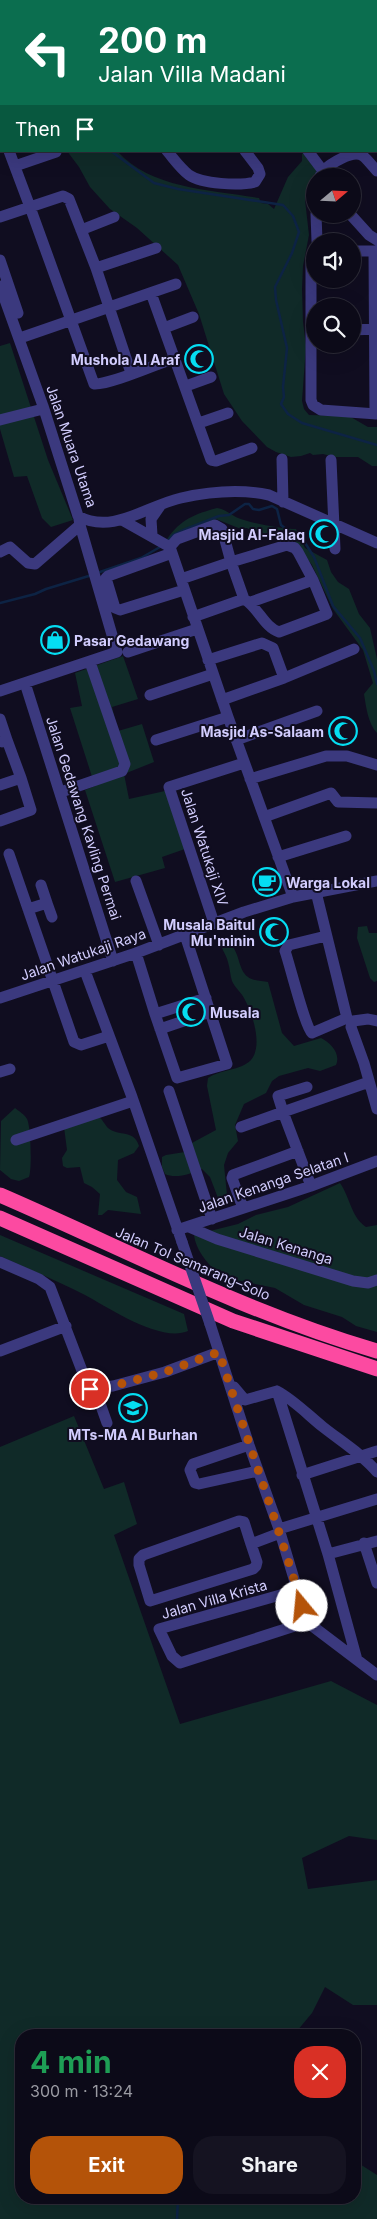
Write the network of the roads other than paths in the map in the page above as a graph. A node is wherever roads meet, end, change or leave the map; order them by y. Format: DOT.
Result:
graph roads {
  1 [pos="345,0"];
  2 [pos="354,0"];
  3 [pos="9,152"];
  4 [pos="56,152"];
  5 [pos="168,152"];
  6 [pos="246,152"];
  7 [pos="309,152"];
  8 [pos="14,166"];
  9 [pos="318,168"];
  10 [pos="328,168"];
  11 [pos="377,171"];
  12 [pos="30,207"];
  13 [pos="0,217"];
  14 [pos="114,217"];
  15 [pos="358,223"];
  16 [pos="81,230"];
  17 [pos="376,247"];
  18 [pos="156,248"];
  19 [pos="361,250"];
  20 [pos="0,260"];
  21 [pos="96,268"];
  22 [pos="176,284"];
  23 [pos="0,286"];
  24 [pos="151,293"];
  25 [pos="109,308"];
  26 [pos="193,316"];
  27 [pos="72,320"];
  28 [pos="164,328"];
  29 [pos="377,329"];
  30 [pos="361,330"];
  31 [pos="23,337"];
  32 [pos="313,353"];
  33 [pos="175,358"];
  34 [pos="131,373"];
  35 [pos="211,377"];
  36 [pos="186,386"];
  37 [pos="43,408"];
  38 [pos="228,413"];
  39 [pos="376,414"];
  40 [pos="0,420"];
  41 [pos="199,423"];
  42 [pos="252,448"];
  43 [pos="282,459"];
  44 [pos="331,460"];
  45 [pos="283,502"];
  46 [pos="160,506"];
  47 [pos="79,520"];
  48 [pos="122,520"];
  49 [pos="334,524"];
  50 [pos="152,536"];
  51 [pos="377,543"];
  52 [pos="168,546"];
  53 [pos="335,549"];
  54 [pos="0,552"];
  55 [pos="231,562"];
  56 [pos="181,579"];
  57 [pos="313,580"];
  58 [pos="184,590"];
  59 [pos="247,601"];
  60 [pos="193,617"];
  61 [pos="198,629"];
  62 [pos="354,649"];
  63 [pos="128,652"];
  64 [pos="208,660"];
  65 [pos="90,662"];
  66 [pos="213,674"];
  67 [pos="284,678"];
  68 [pos="26,683"];
  69 [pos="0,691"];
  70 [pos="150,695"];
  71 [pos="222,700"];
  72 [pos="318,711"];
  73 [pos="228,717"];
  74 [pos="0,719"];
  75 [pos="156,740"];
  76 [pos="236,740"];
  77 [pos="4,741"];
  78 [pos="244,763"];
  79 [pos="377,764"];
  80 [pos="21,778"];
  81 [pos="250,779"];
  82 [pos="0,785"];
  83 [pos="61,792"];
  84 [pos="377,803"];
  85 [pos="264,817"];
  86 [pos="0,821"];
  87 [pos="346,836"];
  88 [pos="9,854"];
  89 [pos="278,857"];
  90 [pos="136,881"];
  91 [pos="377,881"];
  92 [pos="41,885"];
  93 [pos="316,892"];
  94 [pos="292,897"];
  95 [pos="47,903"];
  96 [pos="28,908"];
  97 [pos="52,917"];
  98 [pos="214,923"];
  99 [pos="184,935"];
  100 [pos="326,936"];
  101 [pos="159,945"];
  102 [pos="136,953"];
  103 [pos="113,961"];
  104 [pos="85,971"];
  105 [pos="53,981"];
  106 [pos="0,998"];
  107 [pos="206,998"];
  108 [pos="210,1012"];
  109 [pos="155,1014"];
  110 [pos="377,1021"];
  111 [pos="160,1029"];
  112 [pos="109,1036"];
  113 [pos="369,1082"];
  114 [pos="307,1087"];
  115 [pos="169,1091"];
  116 [pos="132,1099"];
  117 [pos="377,1109"];
  118 [pos="283,1112"];
  119 [pos="241,1127"];
  120 [pos="16,1140"];
  121 [pos="298,1152"];
  122 [pos="377,1160"];
  123 [pos="311,1186"];
  124 [pos="0,1195"];
  125 [pos="243,1208"];
  126 [pos="0,1218"];
  127 [pos="212,1219"];
  128 [pos="189,1227"];
  129 [pos="177,1230"];
  130 [pos="0,1262"];
  131 [pos="377,1280"];
  132 [pos="66,1326"];
  133 [pos="0,1351"];
  134 [pos="377,1351"];
  135 [pos="219,1352"];
  136 [pos="223,1365"];
  137 [pos="377,1369"];
  138 [pos="92,1389"];
  139 [pos="277,1391"];
  140 [pos="107,1423"];
  141 [pos="249,1445"];
  142 [pos="377,1450"];
  143 [pos="363,1456"];
  144 [pos="258,1471"];
  145 [pos="377,1472"];
  146 [pos="302,1475"];
  147 [pos="377,1499"];
  148 [pos="315,1518"];
  149 [pos="280,1531"];
  150 [pos="377,1541"];
  151 [pos="364,1543"];
  152 [pos="251,1544"];
  153 [pos="328,1554"];
  154 [pos="377,1583"];
  155 [pos="298,1590"];
  156 [pos="307,1622"];
  157 [pos="357,1660"];
  158 [pos="377,1675"];
  1 -- 2 [label="street"];
  3 -- 8 [label="street"];
  4 -- 8 [label="street"];
  5 -- 6 [label="street"];
  7 -- 9 [label="street"];
  8 -- 12 [label="street"];
  10 -- 11 [label="street"];
  12 -- 13 [label="street"];
  12 -- 16 [label="street"];
  12 -- 27 [label="street"];
  14 -- 16 [label="street"];
  15 -- 17 [label="street"];
  16 -- 21 [label="street"];
  17 -- 19 [label="street"];
  17 -- 29 [label="street"];
  18 -- 21 [label="street"];
  20 -- 31 [label="street"];
  21 -- 25 [label="street"];
  22 -- 24 [label="street"];
  23 -- 31 [label="street, Jalan Muara Utama"];
  24 -- 25 [label="street"];
  24 -- 28 [label="street"];
  25 -- 27 [label="street"];
  25 -- 34 [label="street"];
  26 -- 28 [label="street"];
  27 -- 31 [label="street"];
  27 -- 34 [label="street"];
  28 -- 33 [label="street"];
  29 -- 30 [label="street"];
  29 -- 39 [label="street"];
  31 -- 37 [label="street, Jalan Muara Utama"];
  32 -- 39 [label="street"];
  33 -- 34 [label="street"];
  33 -- 36 [label="street"];
  35 -- 36 [label="street"];
  36 -- 41 [label="street"];
  37 -- 40 [label="street"];
  37 -- 47 [label="street, Jalan Muara Utama"];
  38 -- 41 [label="street"];
  41 -- 42 [label="street"];
  43 -- 45 [label="street"];
  44 -- 49 [label="street"];
  45 -- 46 [label="street, Jalan Muara Utama"];
  45 -- 49 [label="street, Jalan Muara Utama"];
  46 -- 48 [label="street, Jalan Muara Utama"];
  46 -- 50 [label="street"];
  47 -- 48 [label="street, Jalan Muara Utama"];
  47 -- 54 [label="street"];
  47 -- 65 [label="street"];
  48 -- 50 [label="street"];
  49 -- 51 [label="street, Jalan Muara Utama"];
  49 -- 53 [label="street"];
  50 -- 52 [label="street"];
  52 -- 55 [label="street"];
  52 -- 56 [label="street"];
  52 -- 58 [label="street"];
  55 -- 56 [label="street"];
  55 -- 57 [label="street"];
  55 -- 59 [label="street"];
  56 -- 58 [label="street"];
  57 -- 59 [label="street"];
  57 -- 59 [label="street"];
  58 -- 60 [label="street"];
  59 -- 60 [label="street"];
  60 -- 61 [label="street"];
  61 -- 63 [label="street"];
  61 -- 64 [label="street"];
  62 -- 67 [label="street"];
  64 -- 66 [label="street"];
  64 -- 67 [label="street"];
  65 -- 68 [label="street"];
  65 -- 83 [label="street"];
  66 -- 70 [label="street"];
  66 -- 71 [label="street"];
  67 -- 71 [label="street"];
  68 -- 69 [label="street"];
  68 -- 83 [label="street, Jalan Gedawang Kavling Permai"];
  71 -- 73 [label="street"];
  72 -- 76 [label="street"];
  73 -- 75 [label="street"];
  73 -- 76 [label="street"];
  74 -- 77 [label="street"];
  76 -- 78 [label="street"];
  77 -- 80 [label="street"];
  78 -- 81 [label="street"];
  78 -- 98 [label="street, Jalan Watukaji XIV"];
  79 -- 81 [label="street"];
  80 -- 82 [label="street"];
  80 -- 86 [label="street"];
  81 -- 85 [label="street"];
  83 -- 103 [label="street, Jalan Gedawang Kavling Permai"];
  84 -- 85 [label="street"];
  85 -- 89 [label="street"];
  87 -- 89 [label="street"];
  88 -- 96 [label="street"];
  89 -- 94 [label="street"];
  90 -- 101 [label="street"];
  91 -- 93 [label="street, Jalan Watukaji Raya"];
  92 -- 95 [label="street"];
  93 -- 94 [label="street, Jalan Watukaji Raya"];
  93 -- 100 [label="street"];
  94 -- 98 [label="street, Jalan Watukaji Raya"];
  95 -- 96 [label="street"];
  95 -- 97 [label="street"];
  96 -- 105 [label="street"];
  98 -- 99 [label="street, Jalan Watukaji Raya"];
  99 -- 101 [label="street, Jalan Watukaji Raya"];
  99 -- 107 [label="street"];
  100 -- 100 [label="street"];
  101 -- 102 [label="street, Jalan Watukaji Raya"];
  102 -- 103 [label="street, Jalan Watukaji Raya"];
  102 -- 109 [label="street"];
  103 -- 104 [label="street, Jalan Watukaji Raya"];
  104 -- 105 [label="street, Jalan Watukaji Raya"];
  104 -- 112 [label="street"];
  105 -- 106 [label="street, Jalan Watukaji Raya"];
  105 -- 112 [label="street"];
  107 -- 108 [label="street"];
  107 -- 109 [label="street"];
  108 -- 111 [label="street"];
  108 -- 111 [label="street"];
  109 -- 111 [label="street"];
  110 -- 113 [label="street"];
  112 -- 116 [label="street"];
  113 -- 117 [label="street"];
  113 -- 118 [label="street"];
  114 -- 118 [label="street"];
  115 -- 127 [label="street"];
  116 -- 120 [label="street"];
  116 -- 129 [label="street"];
  118 -- 119 [label="street"];
  118 -- 121 [label="street"];
  121 -- 123 [label="street"];
  121 -- 125 [label="street"];
  122 -- 123 [label="street, Jalan Kenanga Selatan I"];
  123 -- 125 [label="street, Jalan Kenanga Selatan I"];
  124 -- 134 [label="highway, Jalan Tol Semarang–Solo"];
  125 -- 127 [label="street, Jalan Kenanga Selatan I"];
  126 -- 137 [label="highway"];
  127 -- 128 [label="street, Jalan Kenanga Selatan I"];
  128 -- 129 [label="street, Jalan Kenanga Selatan I"];
  128 -- 131 [label="street, Jalan Kenanga"];
  129 -- 135 [label="street, bridge"];
  130 -- 132 [label="street"];
  132 -- 133 [label="street"];
  132 -- 138 [label="street"];
  135 -- 136 [label="street"];
  135 -- 138 [label="street"];
  136 -- 139 [label="street"];
  136 -- 141 [label="street"];
  138 -- 140 [label="street"];
  139 -- 143 [label="street"];
  139 -- 146 [label="street"];
  141 -- 144 [label="street"];
  141 -- 144 [label="street"];
  142 -- 143 [label="street"];
  143 -- 145 [label="street"];
  143 -- 146 [label="street"];
  144 -- 149 [label="street"];
  146 -- 148 [label="street"];
  147 -- 148 [label="street"];
  148 -- 149 [label="street"];
  148 -- 153 [label="street"];
  149 -- 152 [label="street"];
  149 -- 155 [label="street"];
  150 -- 151 [label="street"];
  151 -- 153 [label="street"];
  151 -- 154 [label="street"];
  152 -- 152 [label="street, Jalan Villa Krista"];
  153 -- 157 [label="street"];
  155 -- 156 [label="street"];
  155 -- 156 [label="street, Jalan Villa Krista"];
  156 -- 157 [label="street"];
  157 -- 158 [label="street"];
}
